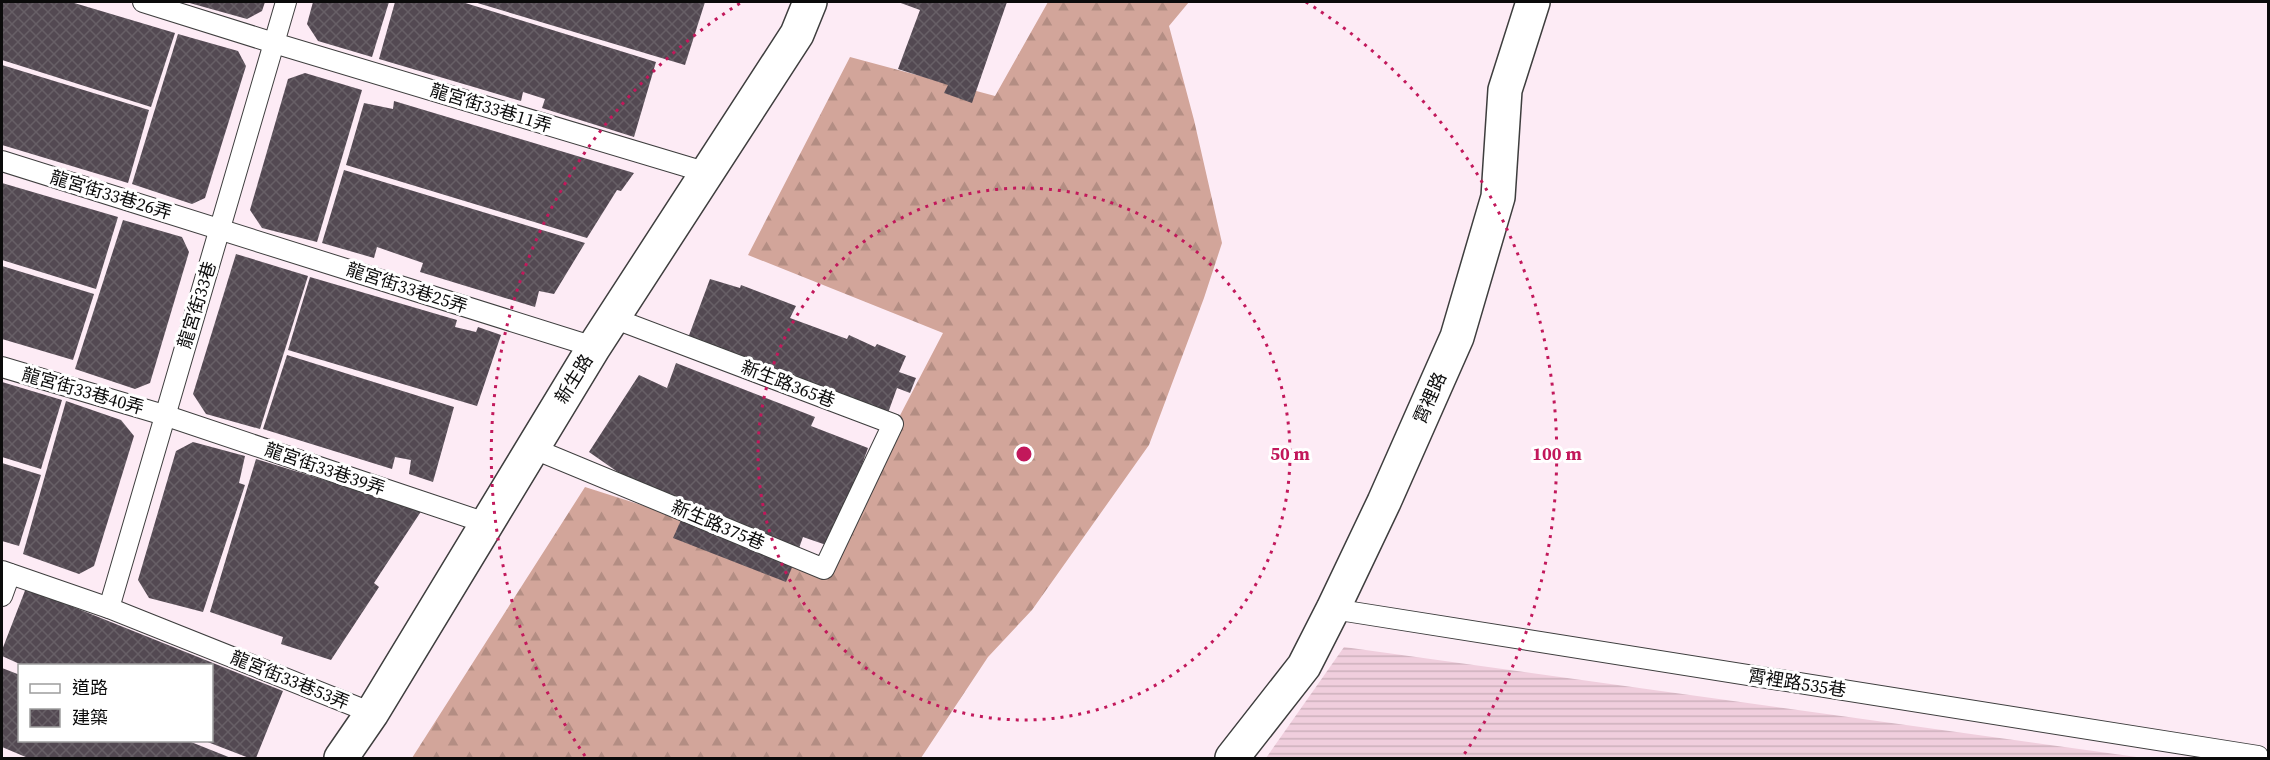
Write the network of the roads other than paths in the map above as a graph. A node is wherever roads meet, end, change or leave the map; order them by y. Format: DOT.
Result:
graph roads {
  1 [pos="143,2"];
  2 [pos="286,2"];
  3 [pos="810,2"];
  4 [pos="1533,2"];
  5 [pos="274,43"];
  6 [pos="2,161"];
  7 [pos="708,173"];
  8 [pos="220,229"];
  9 [pos="613,318"];
  10 [pos="594,347"];
  11 [pos="2,368"];
  12 [pos="164,414"];
  13 [pos="532,448"];
  14 [pos="861,491"];
  15 [pos="486,523"];
  16 [pos="6,573"];
  17 [pos="2,596"];
  18 [pos="109,608"];
  19 [pos="1334,609"];
  20 [pos="372,713"];
  21 [pos="341,759"];
  22 [pos="1232,759"];
  23 [pos="2259,759"];
  1 -- 5 [label="lane, 龍宮街33巷11弄"];
  2 -- 5 [label="lane, 龍宮街33巷"];
  3 -- 7 [label="street, 新生路"];
  4 -- 19 [label="street, 霄裡路"];
  5 -- 7 [label="lane, 龍宮街33巷11弄"];
  5 -- 8 [label="lane, 龍宮街33巷"];
  6 -- 8 [label="lane, 龍宮街33巷26弄"];
  7 -- 9 [label="street, 新生路"];
  8 -- 10 [label="lane, 龍宮街33巷25弄"];
  8 -- 12 [label="lane, 龍宮街33巷"];
  9 -- 10 [label="street, 新生路"];
  9 -- 14 [label="lane, 新生路365巷"];
  10 -- 13 [label="street, 新生路"];
  11 -- 12 [label="lane, 龍宮街33巷40弄"];
  12 -- 15 [label="lane, 龍宮街33巷39弄"];
  12 -- 18 [label="lane, 龍宮街33巷"];
  13 -- 14 [label="lane, 新生路375巷"];
  13 -- 15 [label="street, 新生路"];
  15 -- 20 [label="street, 新生路"];
  16 -- 17 [label="lane"];
  16 -- 18 [label="lane, 龍宮街33巷53弄"];
  18 -- 20 [label="lane, 龍宮街33巷53弄"];
  19 -- 22 [label="street, 霄裡路"];
  19 -- 23 [label="lane, 霄裡路535巷"];
  20 -- 21 [label="street, 新生路"];
}
